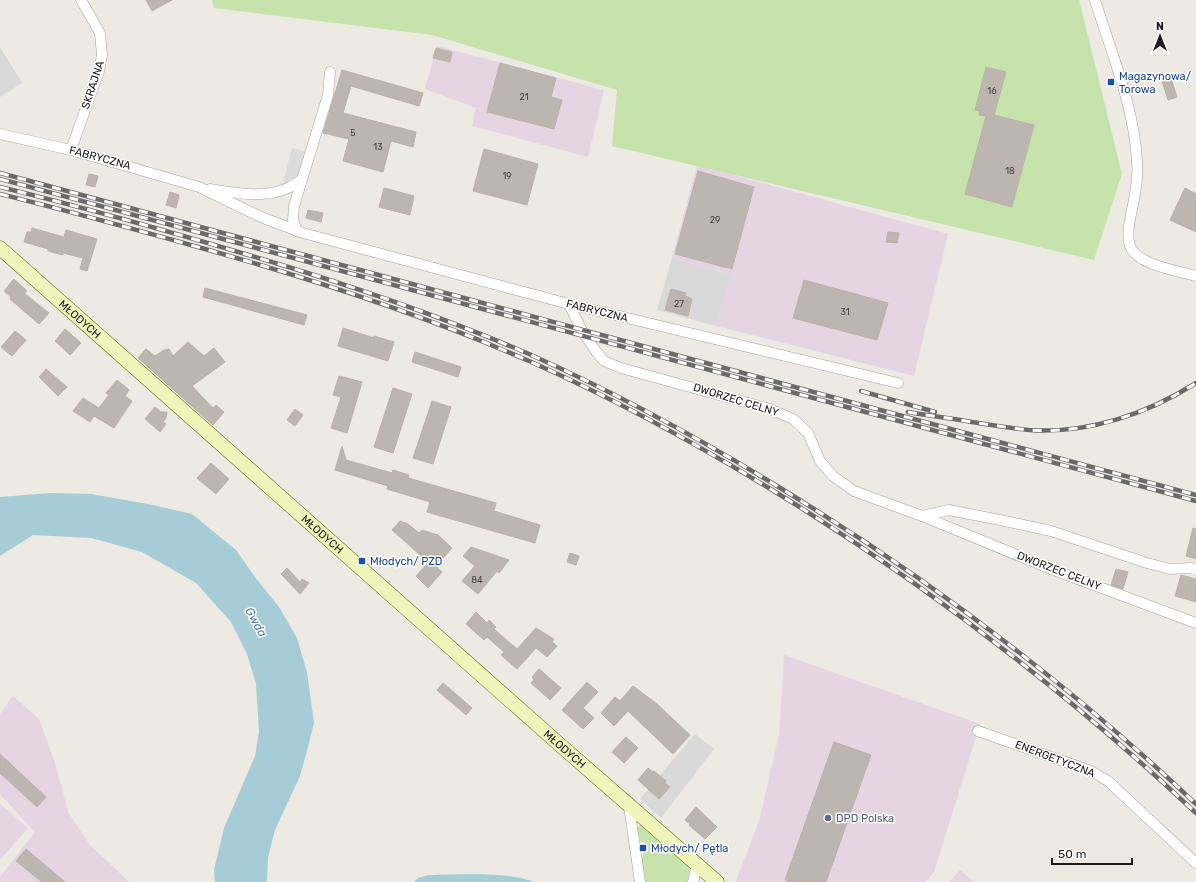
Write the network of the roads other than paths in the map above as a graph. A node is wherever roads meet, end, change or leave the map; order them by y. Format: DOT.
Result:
graph roads {
  1 [pos="81,0"];
  2 [pos="1095,0"];
  3 [pos="330,72"];
  4 [pos="0,134"];
  5 [pos="71,150"];
  6 [pos="301,180"];
  7 [pos="199,187"];
  8 [pos="297,231"];
  9 [pos="0,248"];
  10 [pos="1196,276"];
  11 [pos="569,304"];
  12 [pos="898,383"];
  13 [pos="922,516"];
  14 [pos="1196,570"];
  15 [pos="1196,623"];
  16 [pos="978,731"];
  17 [pos="629,806"];
  18 [pos="1196,863"];
  19 [pos="697,865"];
  20 [pos="640,882"];
  21 [pos="693,882"];
  22 [pos="717,882"];
  1 -- 5 [label="street, SKRAJNA"];
  2 -- 10 [label="street"];
  3 -- 6 [label="street"];
  4 -- 5 [label="street, FABRYCZNA"];
  5 -- 7 [label="street, FABRYCZNA"];
  6 -- 7 [label="street, FABRYCZNA"];
  6 -- 8 [label="street"];
  7 -- 8 [label="street, FABRYCZNA"];
  8 -- 11 [label="street, FABRYCZNA"];
  9 -- 17 [label="street, MŁODYCH"];
  11 -- 12 [label="street, FABRYCZNA"];
  11 -- 13 [label="street, DWORZEC CELNY"];
  13 -- 14 [label="street"];
  13 -- 15 [label="street, DWORZEC CELNY"];
  16 -- 18 [label="street, ENERGETYCZNA"];
  17 -- 19 [label="street, MŁODYCH"];
  17 -- 20 [label="street"];
  19 -- 21 [label="street"];
  19 -- 22 [label="street, MŁODYCH"];
}
